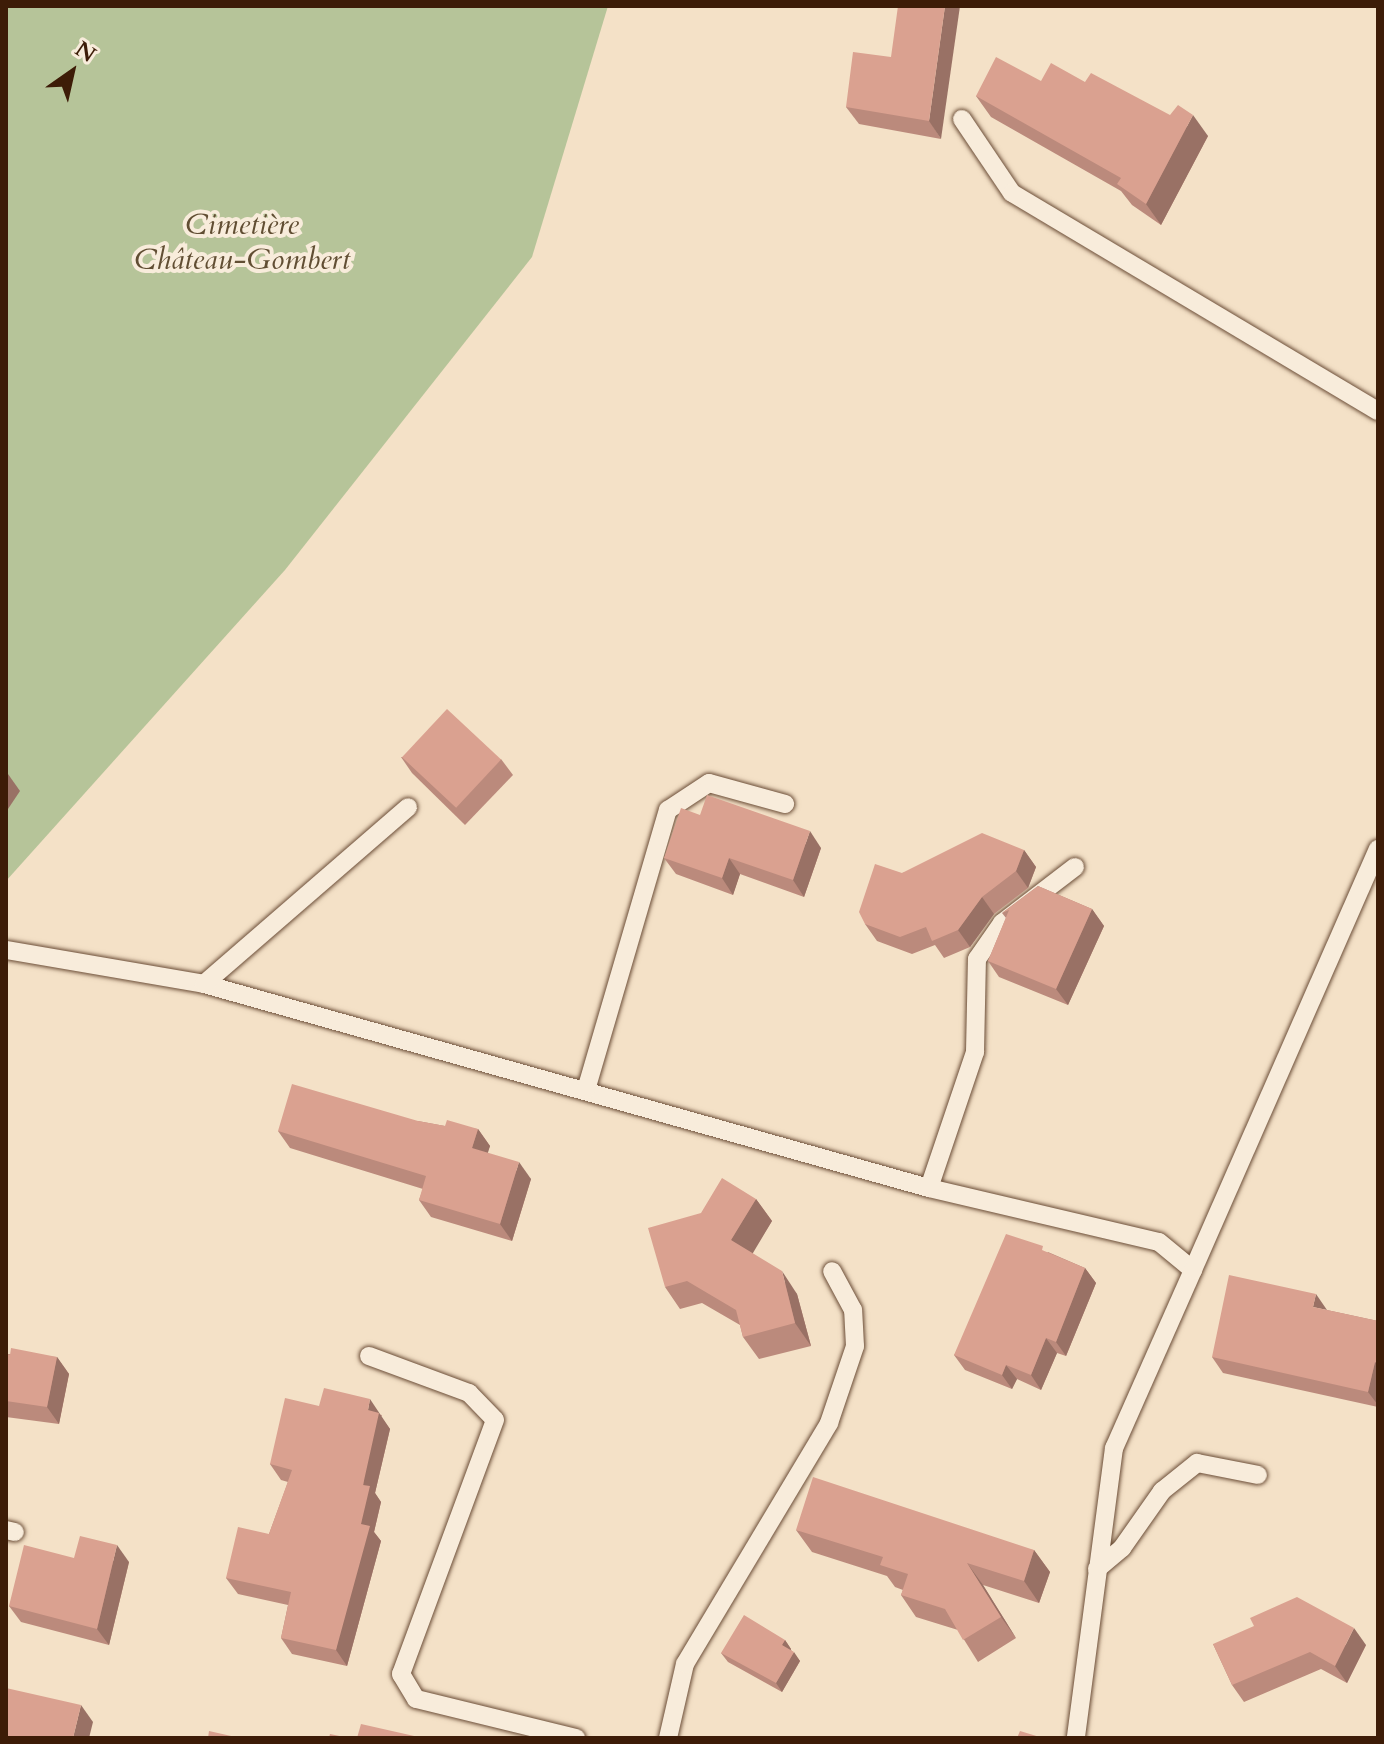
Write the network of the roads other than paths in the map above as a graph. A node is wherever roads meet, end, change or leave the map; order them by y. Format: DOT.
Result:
graph roads {
  1 [pos="962,119"];
  2 [pos="1378,411"];
  3 [pos="785,804"];
  4 [pos="408,807"];
  5 [pos="1378,849"];
  6 [pos="1075,867"];
  7 [pos="6,950"];
  8 [pos="204,984"];
  9 [pos="586,1090"];
  10 [pos="929,1188"];
  11 [pos="1193,1270"];
  12 [pos="832,1271"];
  13 [pos="369,1356"];
  14 [pos="1258,1475"];
  15 [pos="1097,1569"];
  16 [pos="576,1738"];
  17 [pos="668,1738"];
  18 [pos="1076,1738"];
  1 -- 2 [label="lane"];
  3 -- 9 [label="lane"];
  4 -- 8 [label="lane"];
  5 -- 11 [label="lane"];
  6 -- 10 [label="lane"];
  7 -- 8 [label="lane"];
  8 -- 9 [label="lane"];
  9 -- 10 [label="lane"];
  10 -- 11 [label="lane"];
  11 -- 15 [label="lane"];
  12 -- 17 [label="lane"];
  13 -- 16 [label="lane"];
  14 -- 15 [label="lane"];
  15 -- 18 [label="lane"];
}
